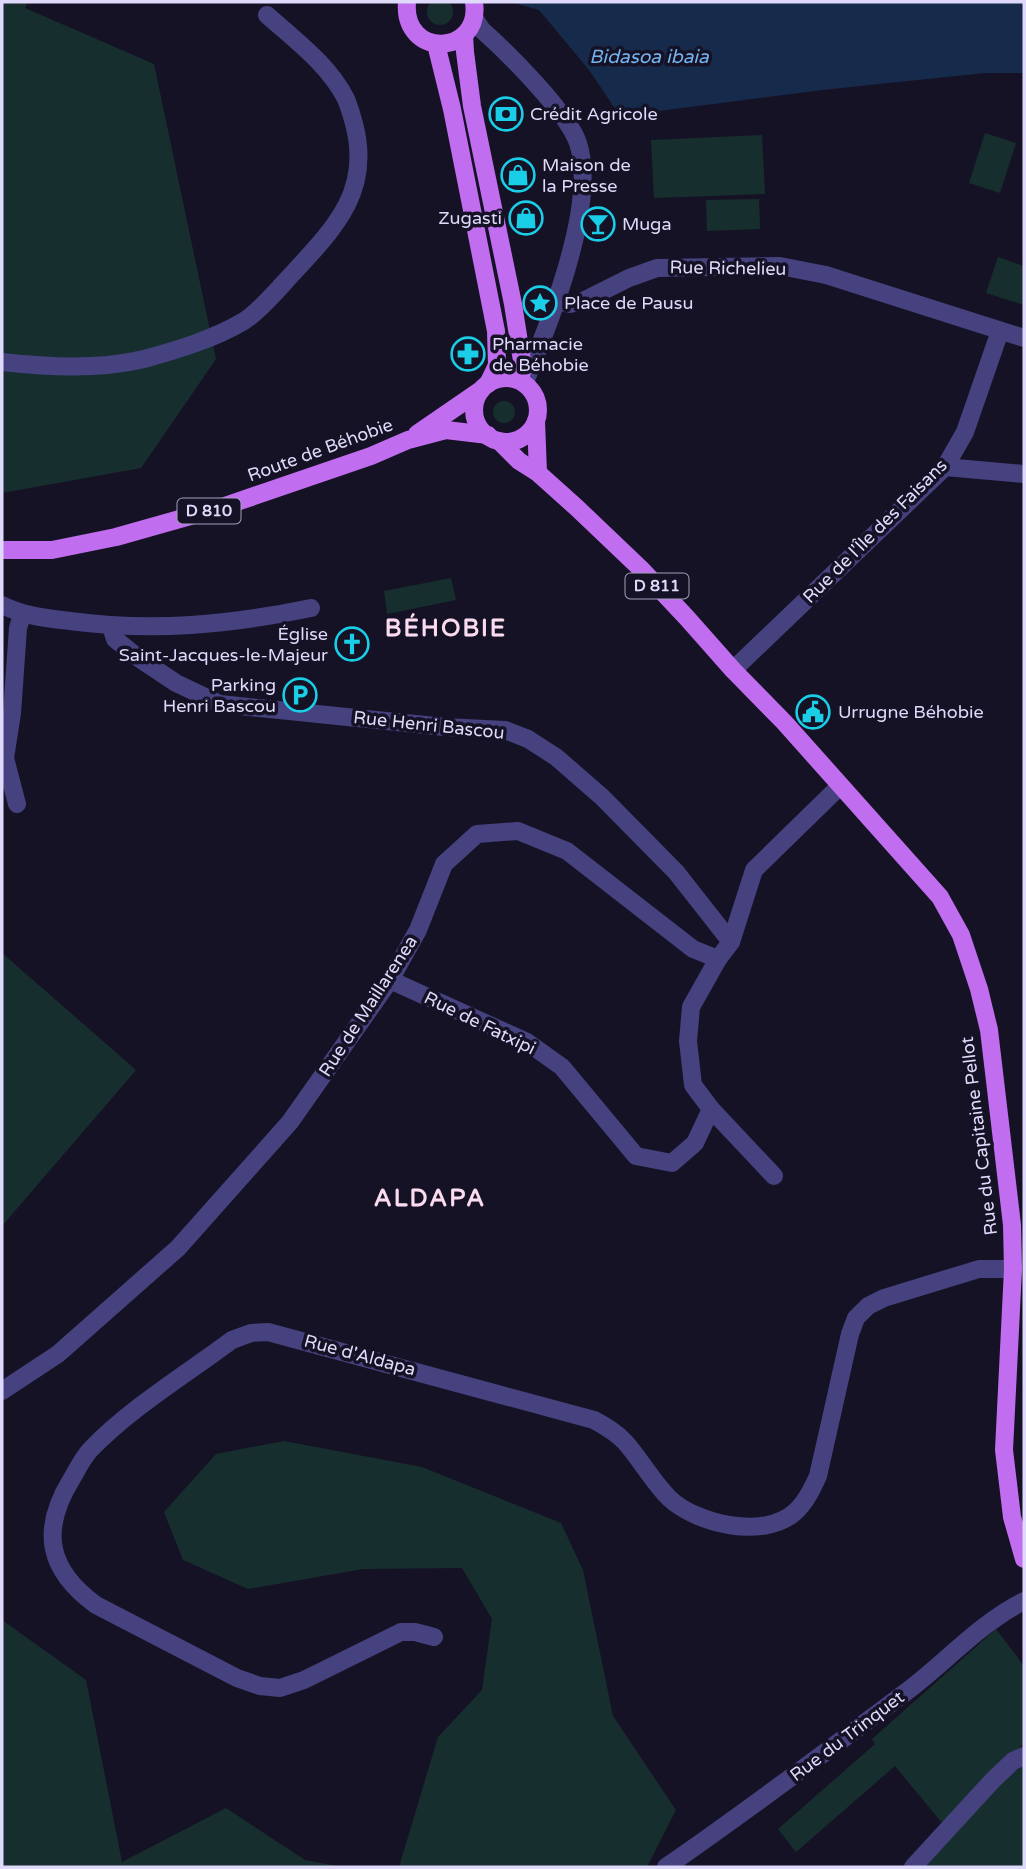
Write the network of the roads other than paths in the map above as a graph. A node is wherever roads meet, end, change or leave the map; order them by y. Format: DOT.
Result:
graph roads {
  1 [pos="407,2"];
  2 [pos="474,10"];
  3 [pos="267,15"];
  4 [pos="464,35"];
  5 [pos="436,44"];
  6 [pos="555,301"];
  7 [pos="1000,331"];
  8 [pos="1024,338"];
  9 [pos="2,362"];
  10 [pos="522,382"];
  11 [pos="485,387"];
  12 [pos="536,421"];
  13 [pos="493,438"];
  14 [pos="408,440"];
  15 [pos="945,467"];
  16 [pos="538,473"];
  17 [pos="1024,474"];
  18 [pos="2,550"];
  19 [pos="2,605"];
  20 [pos="311,608"];
  21 [pos="20,621"];
  22 [pos="111,626"];
  23 [pos="733,670"];
  24 [pos="3,757"];
  25 [pos="840,786"];
  26 [pos="17,804"];
  27 [pos="731,942"];
  28 [pos="718,959"];
  29 [pos="390,980"];
  30 [pos="711,1109"];
  31 [pos="774,1176"];
  32 [pos="1013,1269"];
  33 [pos="2,1391"];
  34 [pos="1024,1559"];
  35 [pos="1024,1601"];
  36 [pos="434,1637"];
  37 [pos="1024,1756"];
  38 [pos="666,1867"];
  39 [pos="913,1867"];
  1 -- 5 [label="main road"];
  2 -- 4 [label="main road"];
  2 -- 6 [label="street"];
  3 -- 9 [label="street"];
  4 -- 5 [label="main road"];
  4 -- 10 [label="main road"];
  5 -- 11 [label="main road"];
  6 -- 7 [label="street, Rue Richelieu"];
  6 -- 10 [label="street"];
  7 -- 8 [label="street, Rue Richelieu"];
  7 -- 15 [label="street, Rue de l'Île des Faisans"];
  10 -- 11 [label="main road"];
  10 -- 12 [label="main road"];
  11 -- 13 [label="main road"];
  11 -- 14 [label="main road, Route de Béhobie / D 810"];
  12 -- 13 [label="main road"];
  12 -- 16 [label="main road"];
  13 -- 14 [label="main road, Route de Béhobie / D 810"];
  13 -- 16 [label="main road, D 811"];
  14 -- 18 [label="main road, Route de Béhobie / D 810"];
  15 -- 17 [label="street"];
  15 -- 23 [label="street, Rue de l'Île des Faisans"];
  16 -- 23 [label="main road, D 811"];
  19 -- 21 [label="street"];
  20 -- 22 [label="street"];
  21 -- 22 [label="street"];
  21 -- 24 [label="street"];
  22 -- 27 [label="street, Rue Henri Bascou"];
  23 -- 25 [label="main road, Rue du Capitaine Pellot / D 811"];
  24 -- 26 [label="street"];
  25 -- 27 [label="street"];
  25 -- 32 [label="main road, Rue du Capitaine Pellot / D 811"];
  27 -- 28 [label="street"];
  28 -- 29 [label="street, Rue de Maillarenea"];
  28 -- 30 [label="street"];
  29 -- 30 [label="street, Rue de Fatxipi"];
  29 -- 33 [label="street, Rue de Maillarenea"];
  30 -- 31 [label="street"];
  32 -- 34 [label="main road, Rue du Capitaine Pellot / D 811"];
  32 -- 36 [label="street, Rue d'Aldapa"];
  35 -- 38 [label="street, Rue du Trinquet"];
  37 -- 39 [label="street"];
}
